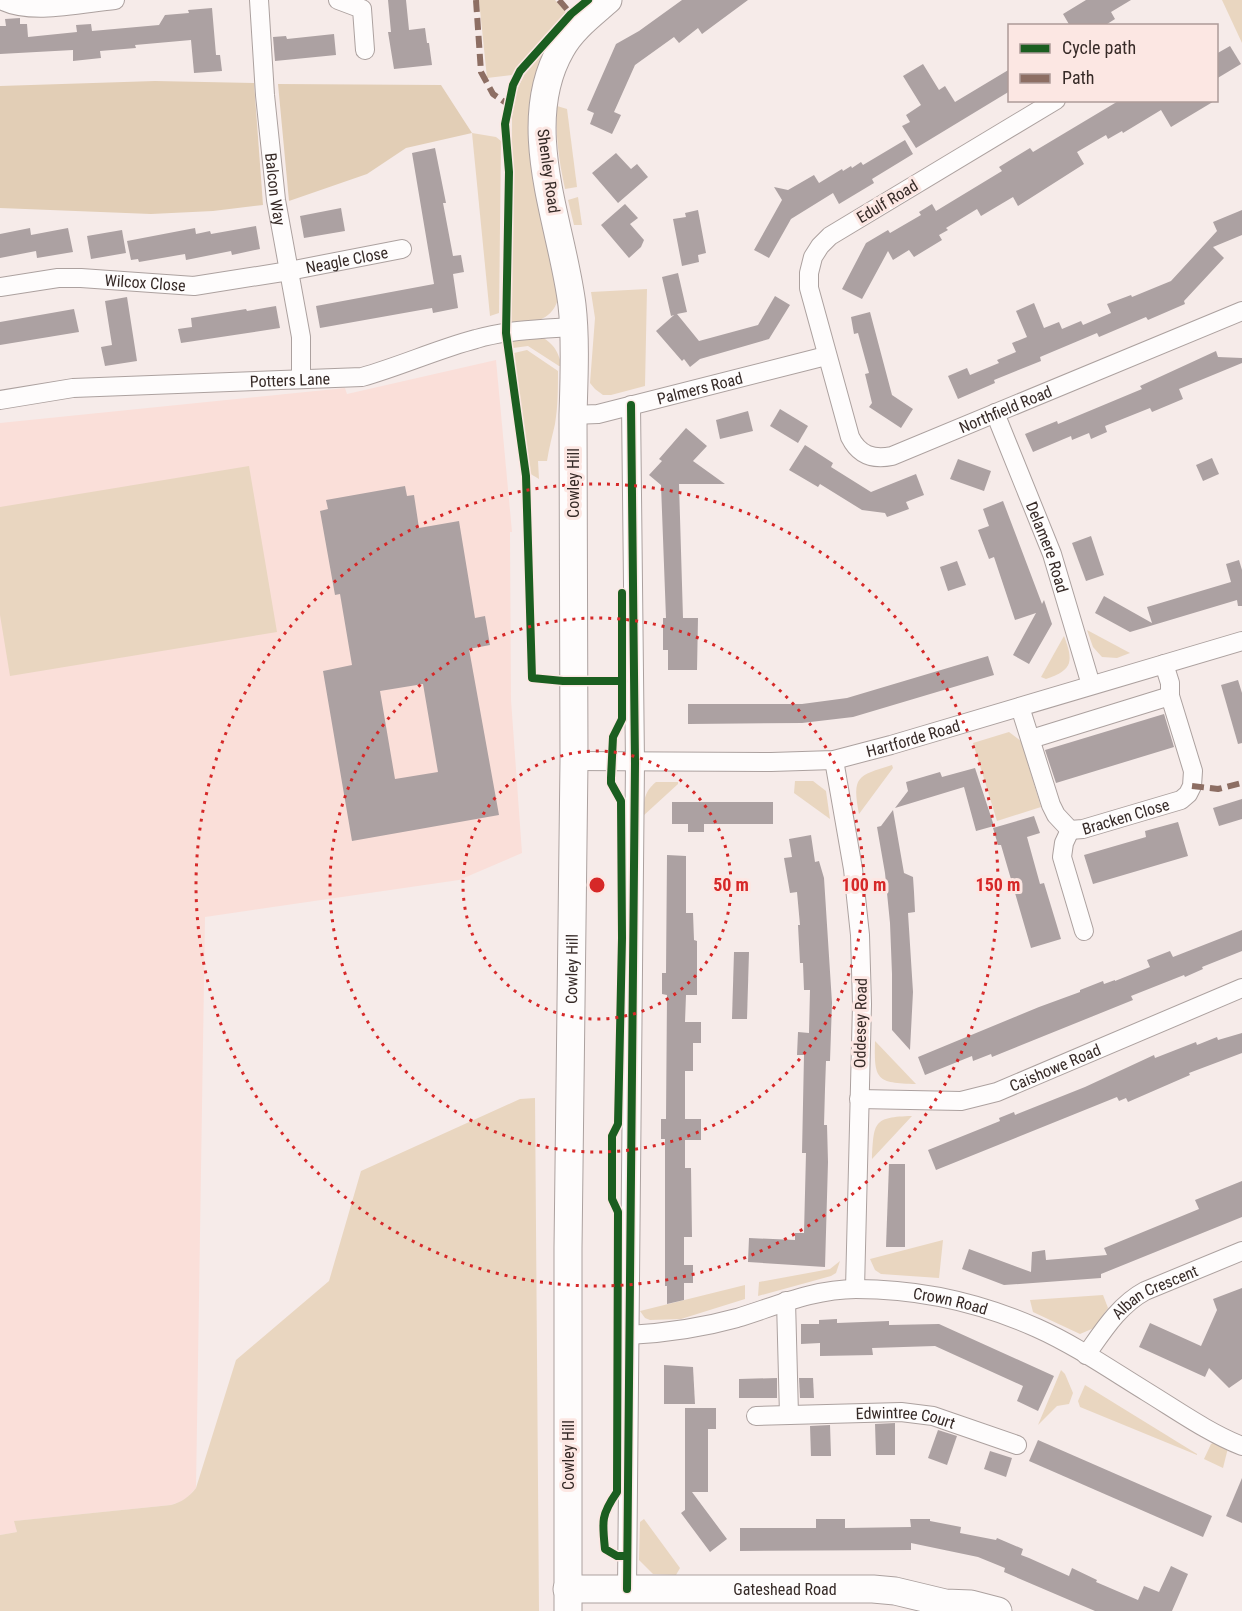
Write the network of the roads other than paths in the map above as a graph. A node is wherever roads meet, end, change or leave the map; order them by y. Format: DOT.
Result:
graph roads {
  1 [pos="1,0"];
  2 [pos="115,0"];
  3 [pos="259,0"];
  4 [pos="338,0"];
  5 [pos="608,0"];
  6 [pos="365,50"];
  7 [pos="1053,102"];
  8 [pos="402,249"];
  9 [pos="289,271"];
  10 [pos="0,287"];
  11 [pos="1242,311"];
  12 [pos="572,327"];
  13 [pos="826,356"];
  14 [pos="301,379"];
  15 [pos="0,399"];
  16 [pos="631,405"];
  17 [pos="995,413"];
  18 [pos="573,414"];
  19 [pos="1242,641"];
  20 [pos="1164,664"];
  21 [pos="1091,685"];
  22 [pos="1170,696"];
  23 [pos="1020,707"];
  24 [pos="1031,739"];
  25 [pos="834,760"];
  26 [pos="574,761"];
  27 [pos="634,763"];
  28 [pos="1070,830"];
  29 [pos="1084,931"];
  30 [pos="1242,988"];
  31 [pos="859,1099"];
  32 [pos="1242,1251"];
  33 [pos="855,1289"];
  34 [pos="786,1301"];
  35 [pos="630,1335"];
  36 [pos="1086,1355"];
  37 [pos="789,1415"];
  38 [pos="756,1416"];
  39 [pos="1017,1445"];
  40 [pos="1242,1446"];
  41 [pos="627,1589"];
  42 [pos="567,1600"];
  43 [pos="945,1607"];
  44 [pos="998,1611"];
  1 -- 2 [label="street"];
  3 -- 9 [label="street, Balcon Way"];
  4 -- 6 [label="street"];
  5 -- 12 [label="main road, Shenley Road"];
  7 -- 13 [label="street, Edulf Road"];
  8 -- 9 [label="street, Neagle Close"];
  9 -- 10 [label="street, Wilcox Close"];
  9 -- 14 [label="street, Balcon Way"];
  11 -- 17 [label="street, Northfield Road"];
  12 -- 14 [label="street, Potters Lane"];
  12 -- 18 [label="main road, Cowley Hill"];
  13 -- 16 [label="street, Palmers Road"];
  13 -- 17 [label="street, Northfield Road"];
  14 -- 15 [label="street, Potters Lane"];
  16 -- 18 [label="street, Palmers Road"];
  16 -- 27 [label="street"];
  17 -- 21 [label="street, Delamere Road"];
  18 -- 26 [label="main road, Cowley Hill"];
  19 -- 20 [label="street, Hartforde Road"];
  20 -- 21 [label="street, Hartforde Road"];
  20 -- 22 [label="street, Bracken Close"];
  21 -- 23 [label="street, Hartforde Road"];
  22 -- 24 [label="street"];
  22 -- 28 [label="street, Bracken Close"];
  23 -- 24 [label="street, Bracken Close"];
  23 -- 25 [label="street, Hartforde Road"];
  24 -- 28 [label="street, Bracken Close"];
  25 -- 27 [label="street, Hartforde Road"];
  25 -- 31 [label="street, Oddesey Road"];
  26 -- 27 [label="street, Hartforde Road"];
  26 -- 42 [label="main road, Cowley Hill"];
  27 -- 35 [label="street"];
  28 -- 29 [label="street, Bracken Close"];
  30 -- 31 [label="street, Caishowe Road"];
  31 -- 33 [label="street, Oddesey Road"];
  32 -- 36 [label="street, Alban Crescent"];
  33 -- 34 [label="street, Crown Road"];
  33 -- 36 [label="street, Crown Road"];
  34 -- 35 [label="street, Crown Road"];
  34 -- 37 [label="street"];
  35 -- 41 [label="street"];
  36 -- 40 [label="street, Crown Road"];
  37 -- 38 [label="street, Edwintree Court"];
  37 -- 39 [label="street, Edwintree Court"];
  41 -- 42 [label="main road, Gateshead Road"];
  41 -- 43 [label="main road, Gateshead Road"];
  43 -- 44 [label="main road, Gateshead Road"];
}
